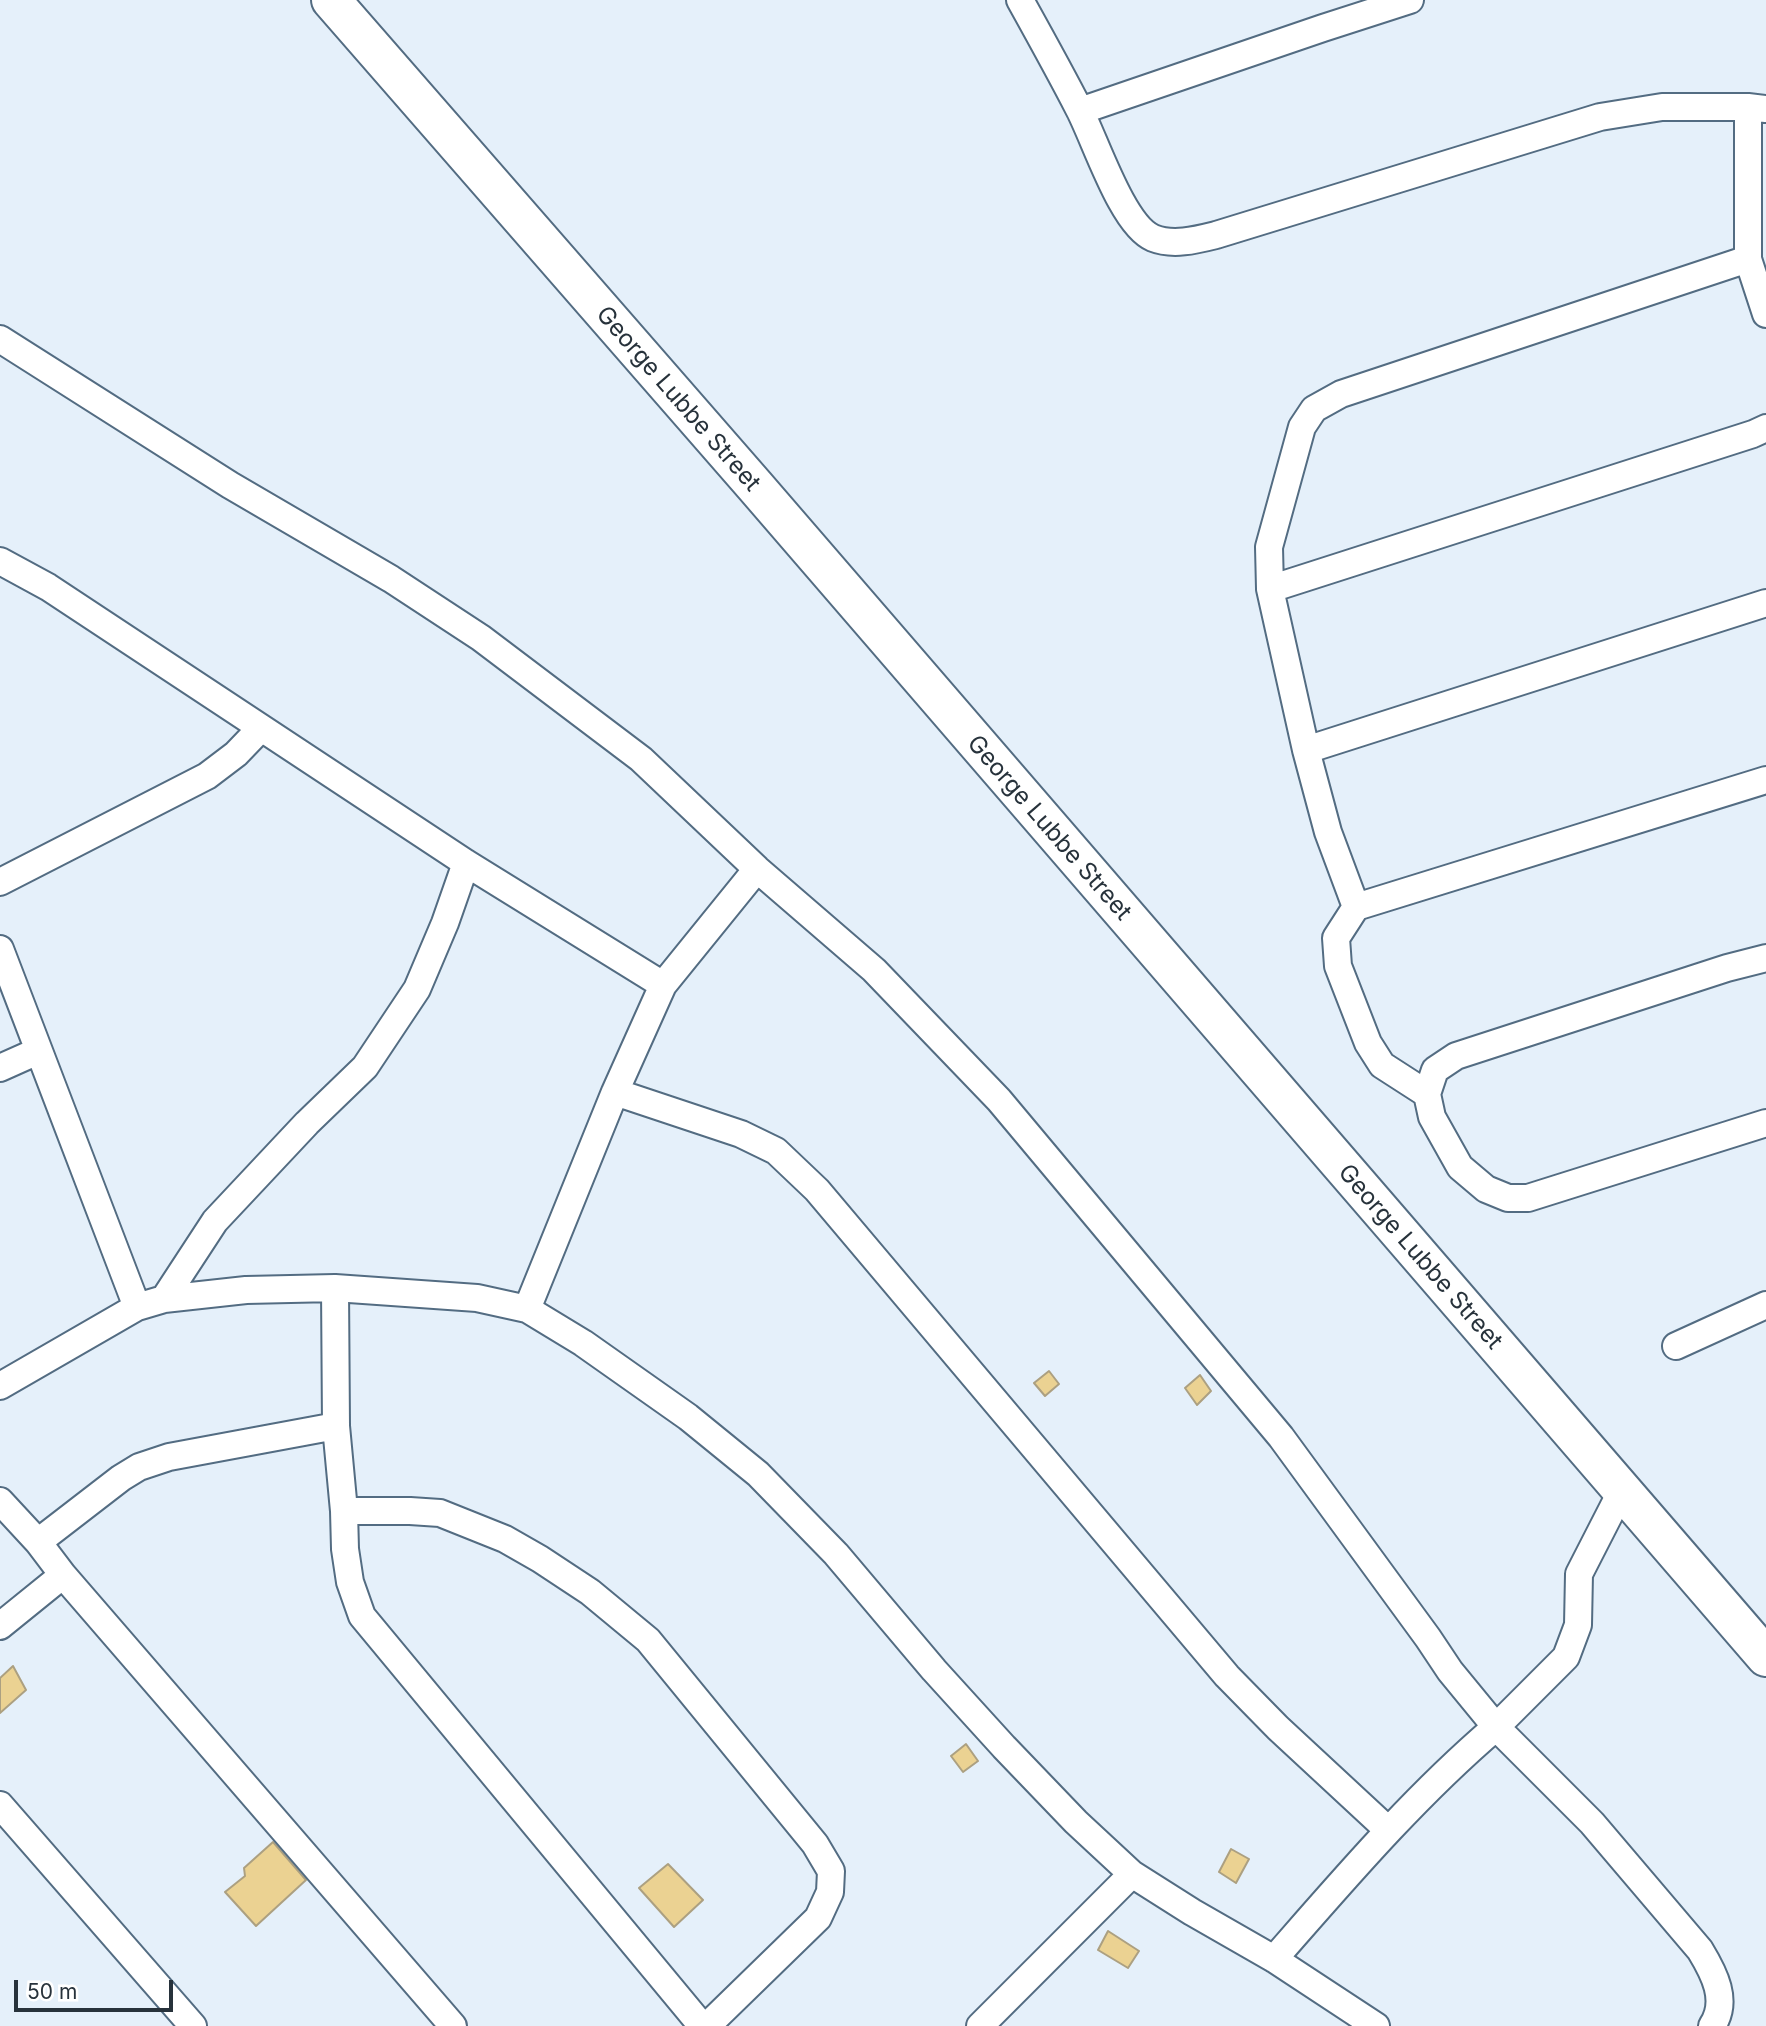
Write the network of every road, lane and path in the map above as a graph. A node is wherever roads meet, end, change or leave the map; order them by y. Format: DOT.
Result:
graph roads {
  1 [pos="331,0"];
  2 [pos="1020,0"];
  3 [pos="1410,0"];
  4 [pos="1757,108"];
  5 [pos="1080,111"];
  6 [pos="1748,259"];
  7 [pos="1766,314"];
  8 [pos="0,340"];
  9 [pos="1766,428"];
  10 [pos="0,561"];
  11 [pos="1270,589"];
  12 [pos="1766,603"];
  13 [pos="260,729"];
  14 [pos="1306,750"];
  15 [pos="1766,780"];
  16 [pos="466,863"];
  17 [pos="757,869"];
  18 [pos="0,882"];
  19 [pos="1356,907"];
  20 [pos="0,950"];
  21 [pos="1766,958"];
  22 [pos="663,985"];
  23 [pos="38,1051"];
  24 [pos="0,1068"];
  25 [pos="615,1092"];
  26 [pos="1427,1094"];
  27 [pos="1766,1123"];
  28 [pos="335,1288"];
  29 [pos="164,1299"];
  30 [pos="1766,1305"];
  31 [pos="137,1307"];
  32 [pos="527,1309"];
  33 [pos="1676,1346"];
  34 [pos="0,1386"];
  35 [pos="336,1426"];
  36 [pos="1622,1490"];
  37 [pos="0,1501"];
  38 [pos="344,1511"];
  39 [pos="38,1542"];
  40 [pos="63,1575"];
  41 [pos="0,1626"];
  42 [pos="1766,1657"];
  43 [pos="1496,1727"];
  44 [pos="0,1805"];
  45 [pos="1388,1830"];
  46 [pos="1132,1874"];
  47 [pos="1274,1959"];
  48 [pos="193,2026"];
  49 [pos="453,2026"];
  50 [pos="705,2026"];
  51 [pos="980,2026"];
  52 [pos="1376,2026"];
  53 [pos="1712,2026"];
  1 -- 36 [label="main road, George Lubbe Street"];
  2 -- 5 [label="street"];
  3 -- 5 [label="street"];
  4 -- 5 [label="street"];
  4 -- 6 [label="street"];
  6 -- 7 [label="street"];
  6 -- 11 [label="street"];
  8 -- 17 [label="street"];
  9 -- 11 [label="street"];
  10 -- 13 [label="street"];
  11 -- 14 [label="street"];
  12 -- 14 [label="street"];
  13 -- 16 [label="street"];
  13 -- 18 [label="street"];
  14 -- 19 [label="street"];
  15 -- 19 [label="street"];
  16 -- 22 [label="street"];
  16 -- 29 [label="street"];
  17 -- 22 [label="street"];
  17 -- 43 [label="street"];
  19 -- 26 [label="street"];
  20 -- 23 [label="street"];
  21 -- 26 [label="street"];
  22 -- 25 [label="street"];
  23 -- 24 [label="street"];
  23 -- 31 [label="street"];
  25 -- 32 [label="street"];
  25 -- 45 [label="street"];
  26 -- 27 [label="street"];
  28 -- 29 [label="street"];
  28 -- 32 [label="street"];
  28 -- 35 [label="street"];
  29 -- 31 [label="street"];
  30 -- 33 [label="street"];
  31 -- 34 [label="street"];
  32 -- 46 [label="street"];
  35 -- 38 [label="street"];
  35 -- 39 [label="street"];
  36 -- 42 [label="main road, George Lubbe Street"];
  36 -- 43 [label="street"];
  37 -- 39 [label="street"];
  38 -- 50 [label="street"];
  38 -- 50 [label="street"];
  39 -- 40 [label="street"];
  40 -- 41 [label="street"];
  40 -- 49 [label="street"];
  43 -- 45 [label="street"];
  43 -- 53 [label="street"];
  44 -- 48 [label="street"];
  45 -- 47 [label="street"];
  46 -- 47 [label="street"];
  46 -- 51 [label="street"];
  47 -- 52 [label="street"];
}
